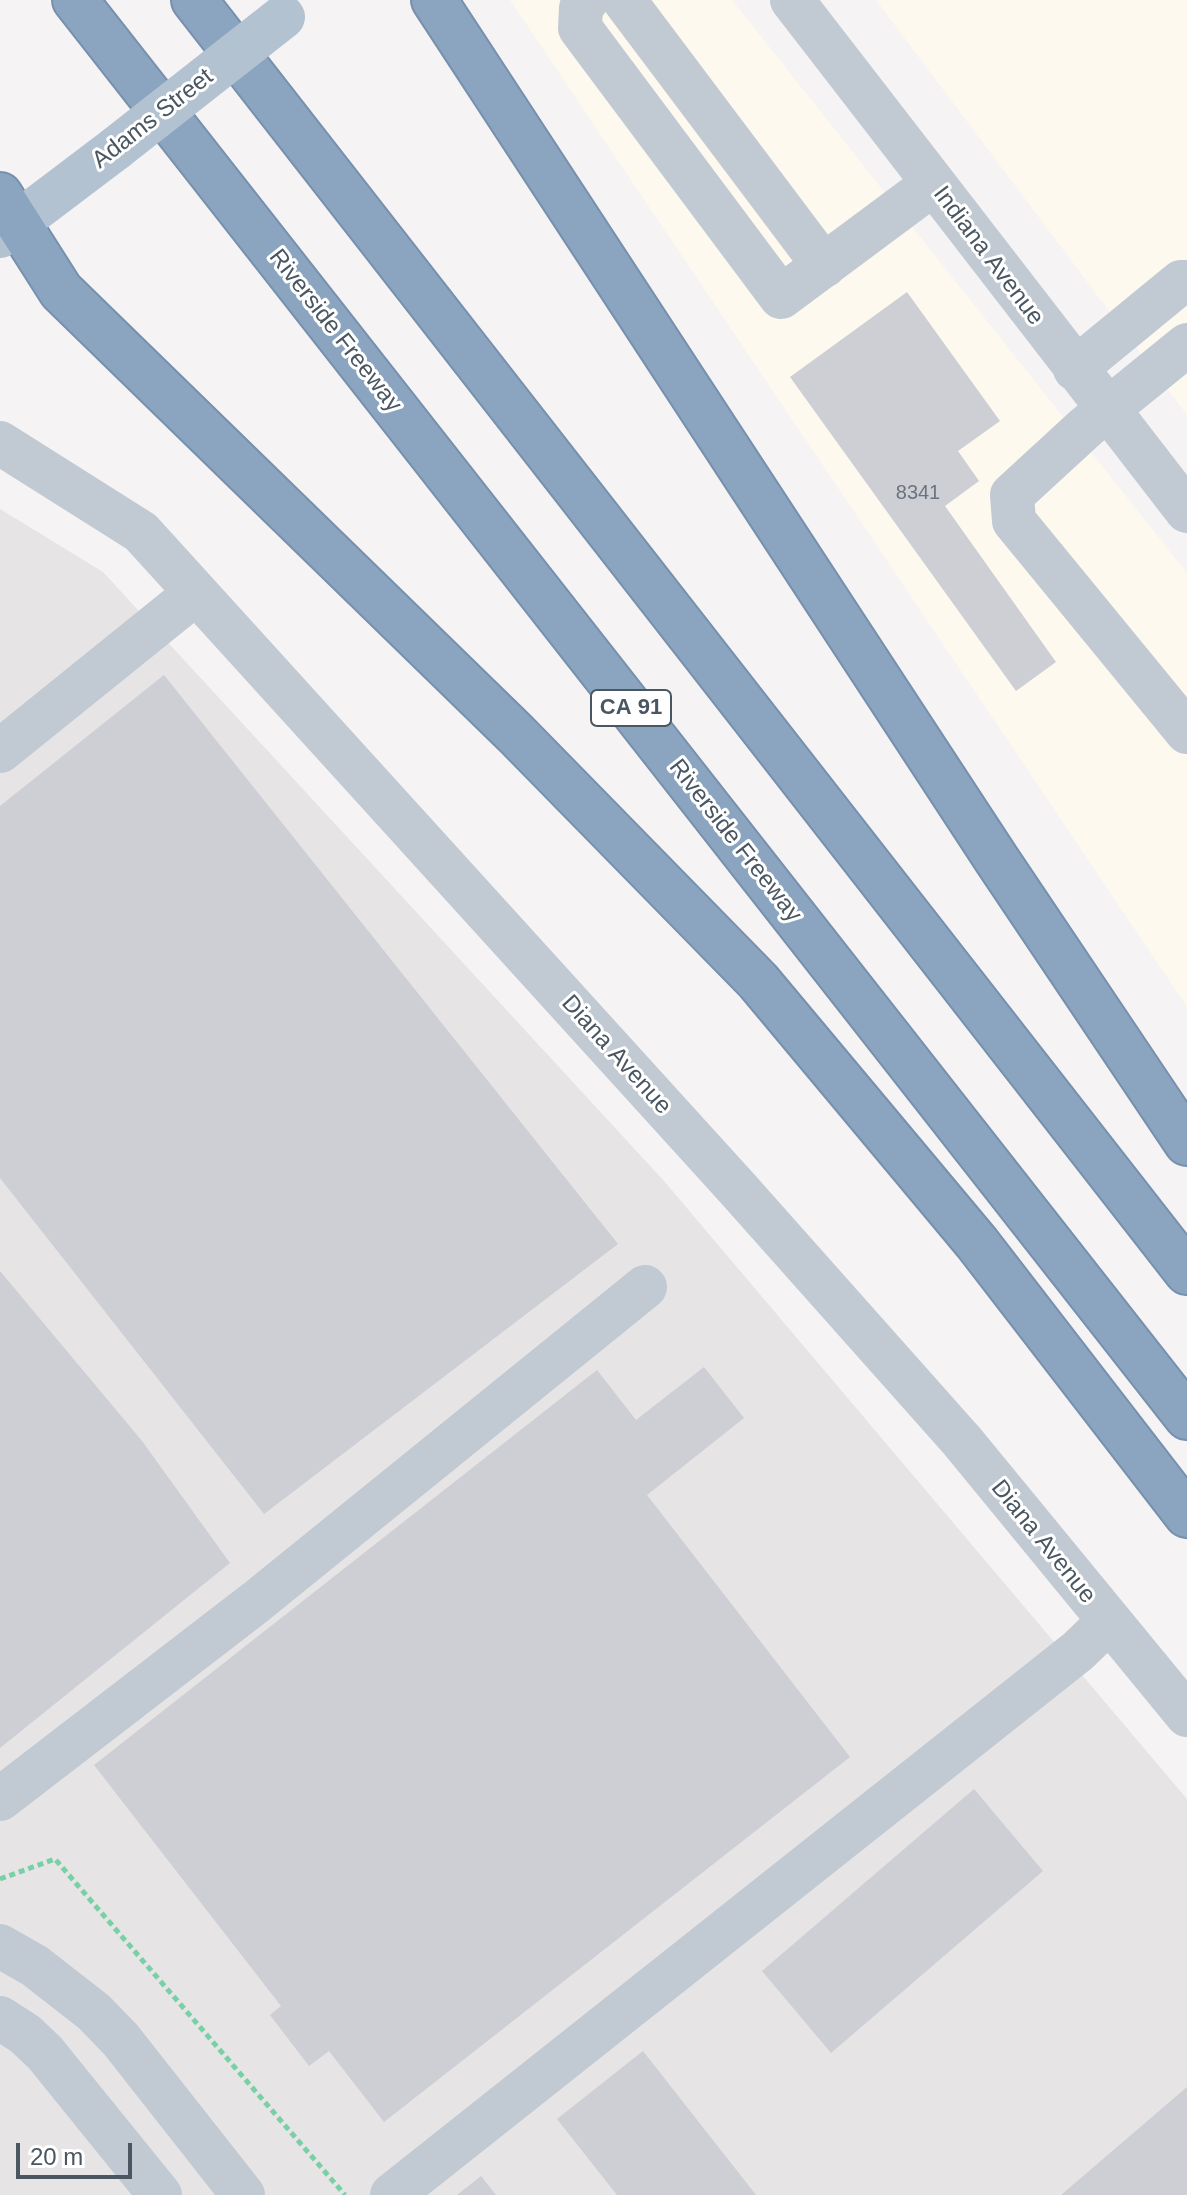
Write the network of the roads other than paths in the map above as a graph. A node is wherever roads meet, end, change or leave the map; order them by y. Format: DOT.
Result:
graph roads {
  1 [pos="75,0"];
  2 [pos="194,0"];
  3 [pos="434,0"];
  4 [pos="587,0"];
  5 [pos="624,0"];
  6 [pos="792,0"];
  7 [pos="294,8"];
  8 [pos="933,184"];
  9 [pos="6,217"];
  10 [pos="824,266"];
  11 [pos="1187,282"];
  12 [pos="1187,345"];
  13 [pos="1075,369"];
  14 [pos="1117,402"];
  15 [pos="0,443"];
  16 [pos="1187,511"];
  17 [pos="196,593"];
  18 [pos="1187,732"];
  19 [pos="0,751"];
  20 [pos="1187,1143"];
  21 [pos="1187,1272"];
  22 [pos="645,1287"];
  23 [pos="1187,1417"];
  24 [pos="1187,1515"];
  25 [pos="1108,1622"];
  26 [pos="1187,1715"];
  27 [pos="0,1799"];
  28 [pos="0,1946"];
  29 [pos="0,2018"];
  30 [pos="160,2195"];
  31 [pos="243,2195"];
  32 [pos="392,2195"];
  1 -- 23 [label="highway, Riverside Freeway / CA 91"];
  2 -- 21 [label="highway"];
  3 -- 20 [label="highway"];
  4 -- 10 [label="street"];
  5 -- 10 [label="street"];
  6 -- 8 [label="street, Indiana Avenue"];
  7 -- 9 [label="main road, Adams Street, bridge"];
  8 -- 10 [label="street"];
  8 -- 13 [label="street, Indiana Avenue"];
  9 -- 24 [label="highway"];
  11 -- 13 [label="street"];
  12 -- 14 [label="street"];
  13 -- 14 [label="street, Indiana Avenue"];
  14 -- 16 [label="street, Indiana Avenue"];
  14 -- 18 [label="street"];
  15 -- 17 [label="street, Diana Avenue"];
  17 -- 19 [label="street"];
  17 -- 25 [label="street, Diana Avenue"];
  22 -- 27 [label="street"];
  25 -- 26 [label="street, Diana Avenue"];
  25 -- 32 [label="street"];
  28 -- 31 [label="street"];
  29 -- 30 [label="street"];
}
